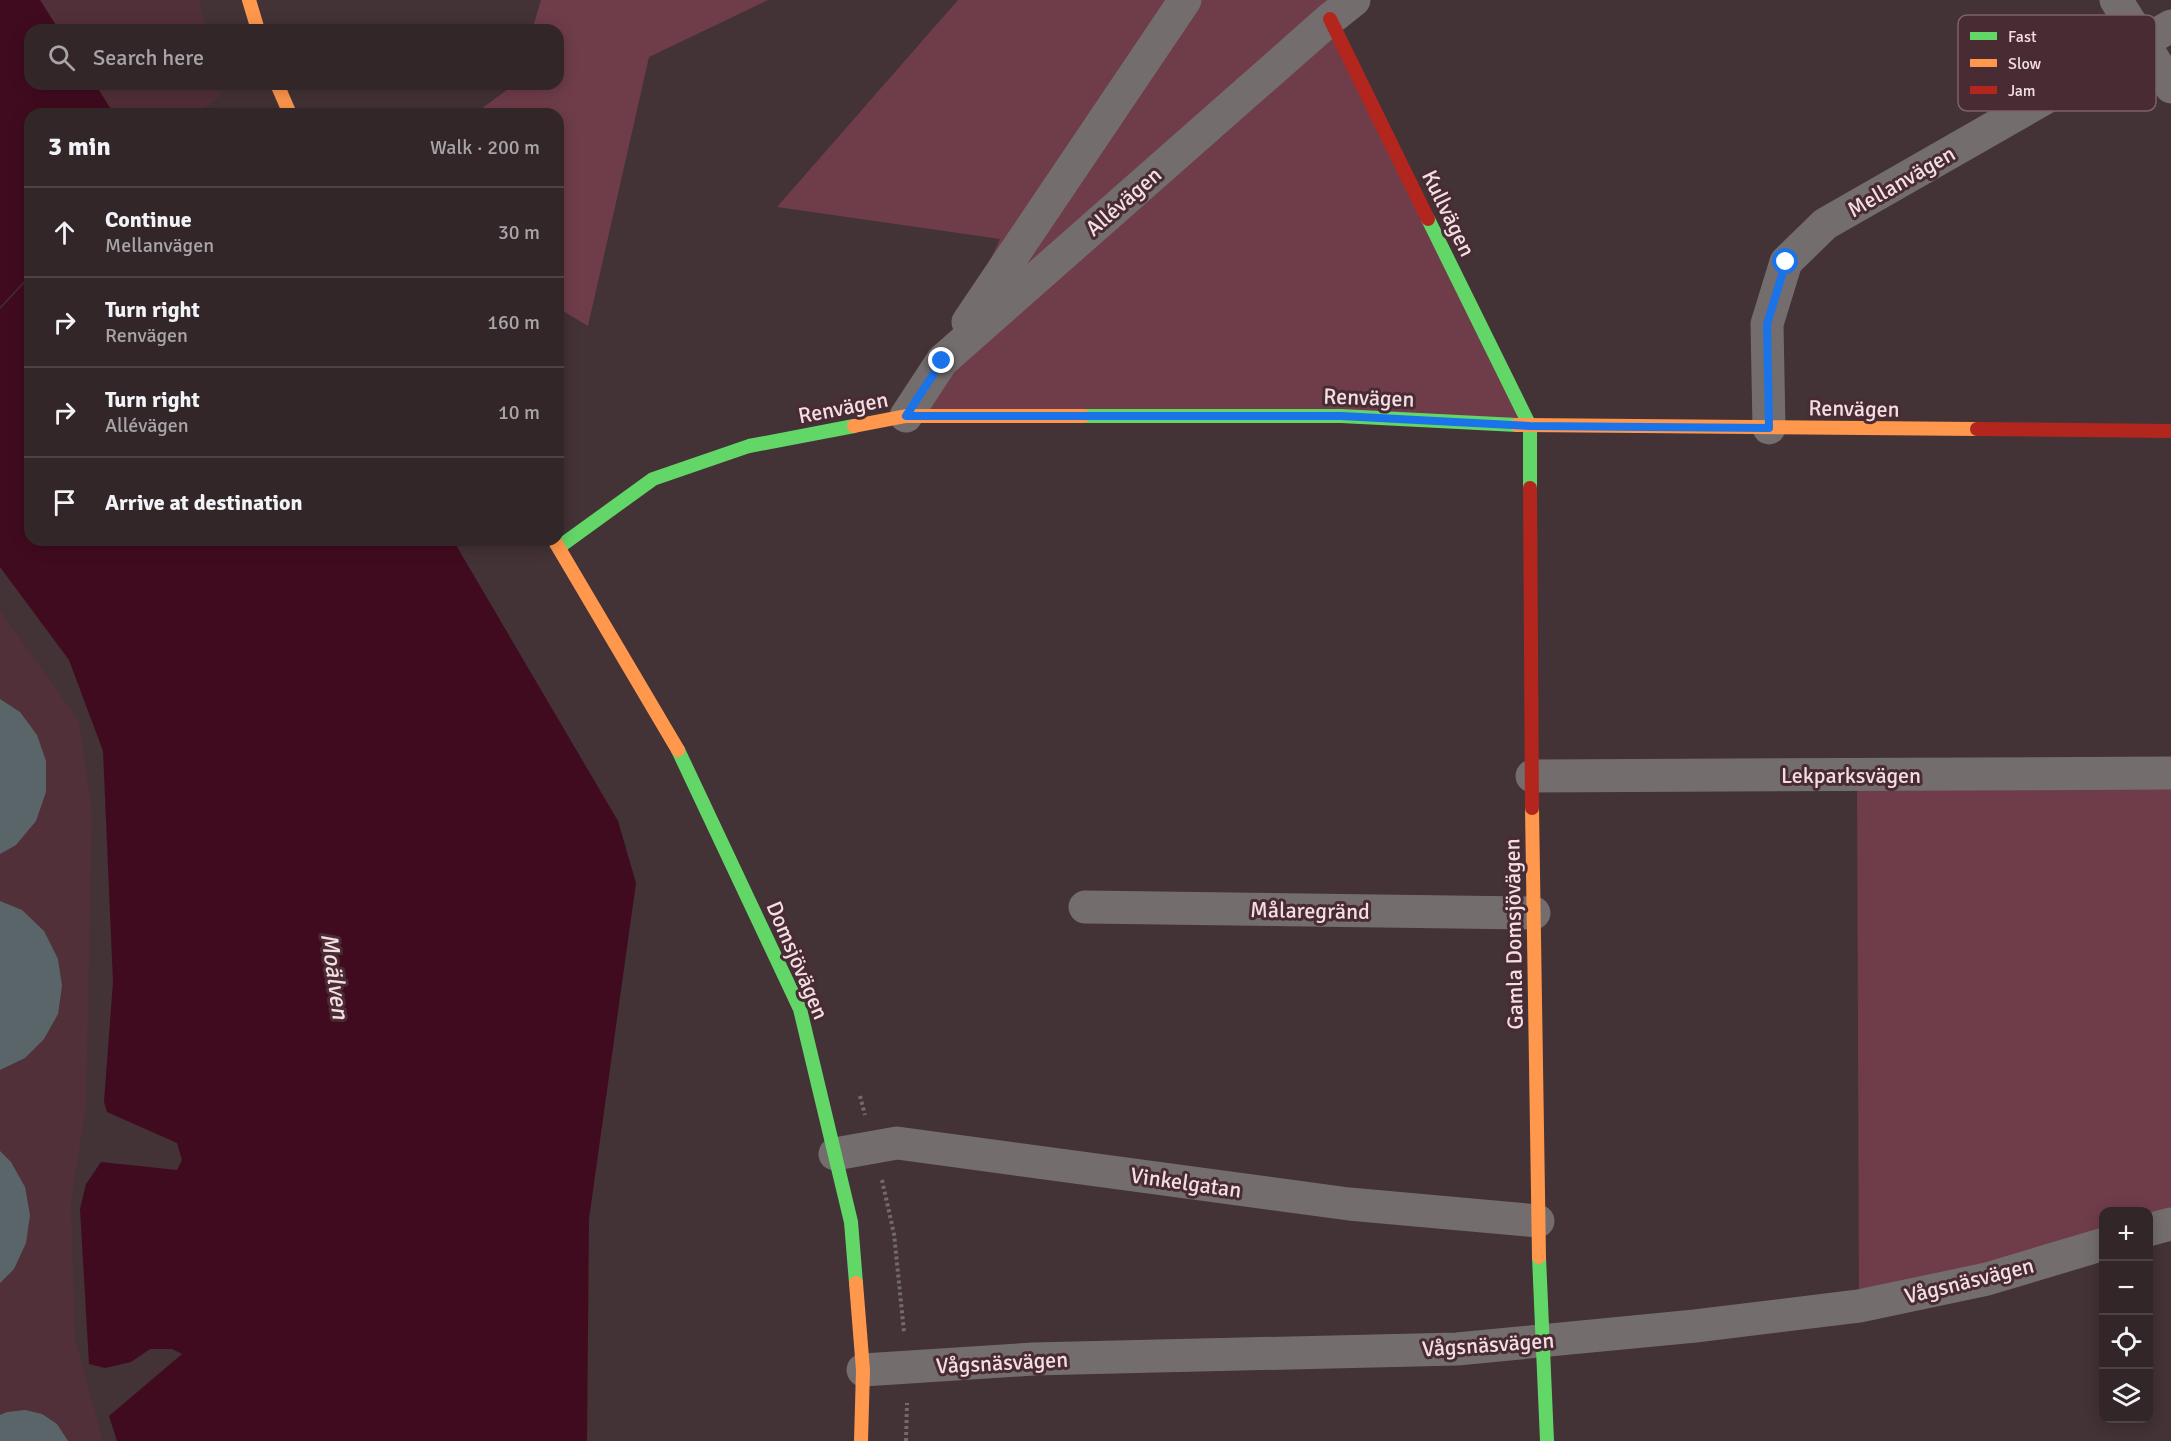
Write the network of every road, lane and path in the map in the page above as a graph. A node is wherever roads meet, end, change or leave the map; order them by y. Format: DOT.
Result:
graph roads {
  1 [pos="249,0"];
  2 [pos="1185,0"];
  3 [pos="2116,0"];
  4 [pos="1342,9"];
  5 [pos="2135,15"];
  6 [pos="256,24"];
  7 [pos="2158,34"];
  8 [pos="2171,87"];
  9 [pos="280,90"];
  10 [pos="287,108"];
  11 [pos="2023,111"];
  12 [pos="942,361"];
  13 [pos="906,416"];
  14 [pos="1530,426"];
  15 [pos="1769,428"];
  16 [pos="2171,431"];
  17 [pos="564,538"];
  18 [pos="558,546"];
  19 [pos="2171,773"];
  20 [pos="1532,776"];
  21 [pos="1085,907"];
  22 [pos="1534,913"];
  23 [pos="835,1154"];
  24 [pos="1538,1221"];
  25 [pos="2171,1224"];
  26 [pos="2153,1229"];
  27 [pos="2099,1245"];
  28 [pos="1543,1341"];
  29 [pos="863,1370"];
  30 [pos="861,1441"];
  31 [pos="1547,1441"];
  1 -- 6 [label="street"];
  2 -- 12 [label="street"];
  3 -- 5 [label="street"];
  4 -- 12 [label="street, Allévägen"];
  4 -- 14 [label="street, Kullvägen"];
  7 -- 8 [label="street"];
  9 -- 10 [label="street"];
  11 -- 15 [label="street, Mellanvägen"];
  12 -- 13 [label="street, Allévägen"];
  13 -- 14 [label="street, Renvägen"];
  13 -- 17 [label="street, Renvägen"];
  14 -- 15 [label="street, Renvägen"];
  14 -- 20 [label="street, Gamla Domsjövägen"];
  15 -- 16 [label="street, Renvägen"];
  18 -- 23 [label="street, Domsjövägen"];
  19 -- 20 [label="street, Lekparksvägen"];
  20 -- 22 [label="street, Gamla Domsjövägen"];
  21 -- 22 [label="street, Målaregränd"];
  22 -- 24 [label="street, Gamla Domsjövägen"];
  23 -- 24 [label="street, Vinkelgatan"];
  23 -- 29 [label="street, Domsjövägen"];
  24 -- 28 [label="street, Gamla Domsjövägen"];
  25 -- 26 [label="street"];
  27 -- 28 [label="street, Vågsnäsvägen"];
  28 -- 29 [label="street, Vågsnäsvägen"];
  28 -- 31 [label="street, Gamla Domsjövägen"];
  29 -- 30 [label="street, Domsjövägen"];
}
